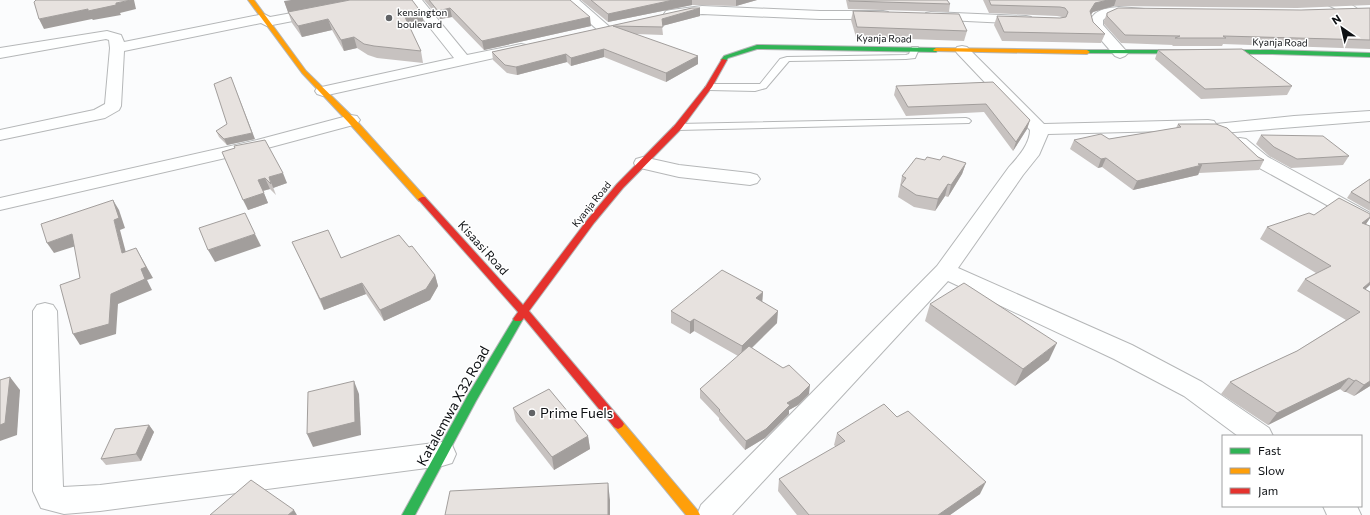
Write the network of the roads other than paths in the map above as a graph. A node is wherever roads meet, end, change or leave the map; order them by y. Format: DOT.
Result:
graph roads {
  1 [pos="251,0"];
  2 [pos="415,0"];
  3 [pos="571,0"];
  4 [pos="721,0"];
  5 [pos="822,0"];
  6 [pos="1327,6"];
  7 [pos="334,9"];
  8 [pos="738,11"];
  9 [pos="1359,11"];
  10 [pos="1154,12"];
  11 [pos="820,14"];
  12 [pos="893,15"];
  13 [pos="916,16"];
  14 [pos="656,18"];
  15 [pos="265,20"];
  16 [pos="1041,20"];
  17 [pos="620,26"];
  18 [pos="605,29"];
  19 [pos="590,33"];
  20 [pos="538,44"];
  21 [pos="117,48"];
  22 [pos="915,49"];
  23 [pos="962,50"];
  24 [pos="1120,52"];
  25 [pos="0,53"];
  26 [pos="1370,55"];
  27 [pos="463,60"];
  28 [pos="709,87"];
  29 [pos="323,91"];
  30 [pos="1370,116"];
  31 [pos="350,120"];
  32 [pos="966,121"];
  33 [pos="678,127"];
  34 [pos="1222,128"];
  35 [pos="1039,129"];
  36 [pos="0,135"];
  37 [pos="643,163"];
  38 [pos="750,179"];
  39 [pos="0,204"];
  40 [pos="1370,221"];
  41 [pos="945,271"];
  42 [pos="45,311"];
  43 [pos="524,311"];
  44 [pos="1258,435"];
  45 [pos="442,454"];
  46 [pos="1339,507"];
  47 [pos="408,515"];
  48 [pos="694,515"];
  49 [pos="712,515"];
  50 [pos="1346,515"];
  1 -- 15 [label="street, Kisaasi Road"];
  2 -- 27 [label="street"];
  3 -- 18 [label="street"];
  4 -- 8 [label="street"];
  5 -- 11 [label="street"];
  6 -- 9 [label="street"];
  7 -- 15 [label="street"];
  8 -- 11 [label="street"];
  8 -- 14 [label="street"];
  10 -- 24 [label="street"];
  11 -- 12 [label="street"];
  13 -- 16 [label="street"];
  15 -- 21 [label="street"];
  15 -- 29 [label="street, Kisaasi Road"];
  17 -- 18 [label="street"];
  18 -- 19 [label="street"];
  20 -- 27 [label="street"];
  21 -- 25 [label="street"];
  21 -- 36 [label="street"];
  22 -- 23 [label="street, Kyanja Road"];
  22 -- 28 [label="lane"];
  22 -- 28 [label="street, Kyanja Road"];
  23 -- 24 [label="street, Kyanja Road"];
  23 -- 35 [label="street"];
  24 -- 26 [label="street, Kyanja Road"];
  27 -- 29 [label="street"];
  28 -- 33 [label="street, Kyanja Road"];
  29 -- 31 [label="street, Kisaasi Road"];
  30 -- 34 [label="street"];
  31 -- 39 [label="street"];
  31 -- 43 [label="street, Kisaasi Road"];
  32 -- 33 [label="lane"];
  33 -- 37 [label="street, Kyanja Road"];
  34 -- 35 [label="street"];
  34 -- 40 [label="street"];
  35 -- 41 [label="street"];
  37 -- 38 [label="street"];
  37 -- 43 [label="street, Kyanja Road"];
  41 -- 44 [label="street"];
  41 -- 49 [label="street"];
  42 -- 45 [label="street"];
  43 -- 45 [label="street, Katalemwa X32 Road"];
  43 -- 48 [label="street, Kisaasi Road"];
  45 -- 47 [label="street, Katalemwa X32 Road"];
  46 -- 50 [label="street"];
}
